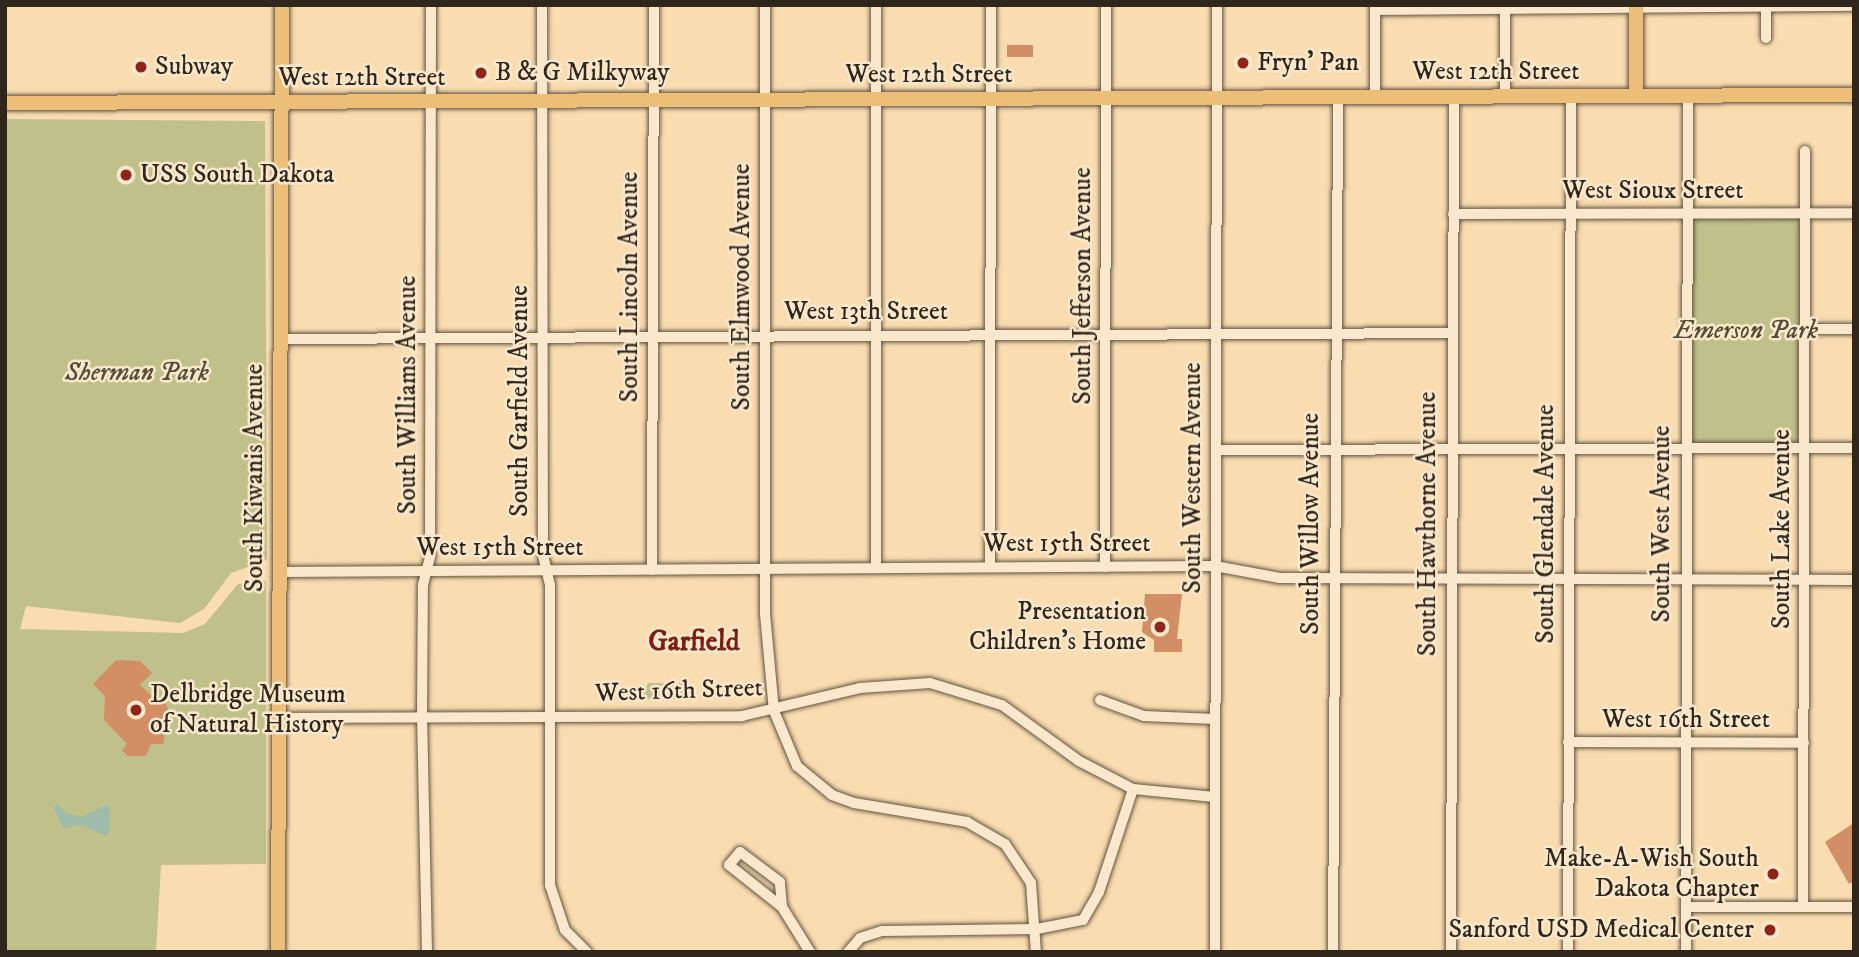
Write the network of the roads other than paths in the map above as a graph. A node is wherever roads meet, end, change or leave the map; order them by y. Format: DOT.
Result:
graph roads {
  1 [pos="282,5"];
  2 [pos="431,5"];
  3 [pos="542,5"];
  4 [pos="654,5"];
  5 [pos="765,5"];
  6 [pos="876,5"];
  7 [pos="991,5"];
  8 [pos="1106,5"];
  9 [pos="1217,5"];
  10 [pos="1636,6"];
  11 [pos="1766,6"];
  12 [pos="1854,6"];
  13 [pos="1505,7"];
  14 [pos="1375,8"];
  15 [pos="1766,38"];
  16 [pos="1854,95"];
  17 [pos="1505,96"];
  18 [pos="1571,96"];
  19 [pos="1636,96"];
  20 [pos="1688,96"];
  21 [pos="1338,97"];
  22 [pos="1376,97"];
  23 [pos="1454,97"];
  24 [pos="1216,98"];
  25 [pos="992,99"];
  26 [pos="1106,99"];
  27 [pos="765,100"];
  28 [pos="876,100"];
  29 [pos="653,101"];
  30 [pos="430,102"];
  31 [pos="542,102"];
  32 [pos="5,103"];
  33 [pos="281,103"];
  34 [pos="1805,151"];
  35 [pos="1687,213"];
  36 [pos="1805,213"];
  37 [pos="1453,214"];
  38 [pos="1569,214"];
  39 [pos="1854,214"];
  40 [pos="1804,329"];
  41 [pos="1854,329"];
  42 [pos="1335,332"];
  43 [pos="1105,333"];
  44 [pos="1215,333"];
  45 [pos="1452,333"];
  46 [pos="876,334"];
  47 [pos="991,334"];
  48 [pos="765,335"];
  49 [pos="653,336"];
  50 [pos="542,337"];
  51 [pos="431,338"];
  52 [pos="280,339"];
  53 [pos="1805,448"];
  54 [pos="1854,448"];
  55 [pos="1451,449"];
  56 [pos="1686,449"];
  57 [pos="1216,450"];
  58 [pos="1334,450"];
  59 [pos="1570,450"];
  60 [pos="1215,566"];
  61 [pos="990,567"];
  62 [pos="1105,567"];
  63 [pos="876,568"];
  64 [pos="765,569"];
  65 [pos="652,570"];
  66 [pos="427,571"];
  67 [pos="547,571"];
  68 [pos="279,572"];
  69 [pos="1333,578"];
  70 [pos="1450,578"];
  71 [pos="1686,579"];
  72 [pos="1568,580"];
  73 [pos="1806,580"];
  74 [pos="1854,580"];
  75 [pos="1100,700"];
  76 [pos="774,711"];
  77 [pos="422,717"];
  78 [pos="549,717"];
  79 [pos="279,718"];
  80 [pos="1215,719"];
  81 [pos="1568,742"];
  82 [pos="1686,743"];
  83 [pos="1804,743"];
  84 [pos="1133,789"];
  85 [pos="1215,797"];
  86 [pos="782,907"];
  87 [pos="1686,907"];
  88 [pos="1803,907"];
  89 [pos="1854,908"];
  90 [pos="1037,929"];
  91 [pos="278,952"];
  92 [pos="427,952"];
  93 [pos="587,952"];
  94 [pos="810,952"];
  95 [pos="848,952"];
  96 [pos="1037,952"];
  97 [pos="1215,952"];
  98 [pos="1334,952"];
  99 [pos="1451,952"];
  100 [pos="1568,952"];
  101 [pos="1686,952"];
  1 -- 33 [label="main road, South Kiwanis Avenue"];
  2 -- 30 [label="street, South Williams Avenue"];
  3 -- 31 [label="street, South Garfield Avenue"];
  4 -- 29 [label="street, South Lincoln Avenue"];
  5 -- 27 [label="street, South Elmwood Avenue"];
  6 -- 28 [label="street"];
  7 -- 25 [label="street"];
  8 -- 26 [label="street, South Jefferson Avenue"];
  9 -- 24 [label="street, South Western Avenue"];
  10 -- 11 [label="street"];
  10 -- 13 [label="street"];
  10 -- 19 [label="main road"];
  11 -- 12 [label="street"];
  11 -- 15 [label="street"];
  13 -- 14 [label="street"];
  13 -- 17 [label="street"];
  14 -- 22 [label="street"];
  16 -- 20 [label="main road, West 12th Street"];
  17 -- 18 [label="main road, West 12th Street"];
  17 -- 23 [label="main road, West 12th Street"];
  18 -- 19 [label="main road, West 12th Street"];
  18 -- 38 [label="street, South Glendale Avenue"];
  19 -- 20 [label="main road, West 12th Street"];
  20 -- 35 [label="street, South West Avenue"];
  21 -- 22 [label="main road, West 12th Street"];
  21 -- 24 [label="main road, West 12th Street"];
  21 -- 42 [label="street, South Willow Avenue"];
  22 -- 23 [label="main road, West 12th Street"];
  23 -- 37 [label="street, South Hawthorne Avenue"];
  24 -- 26 [label="main road, West 12th Street"];
  24 -- 44 [label="street, South Western Avenue"];
  25 -- 26 [label="main road, West 12th Street"];
  25 -- 28 [label="main road, West 12th Street"];
  25 -- 47 [label="street"];
  26 -- 43 [label="street, South Jefferson Avenue"];
  27 -- 28 [label="main road, West 12th Street"];
  27 -- 29 [label="main road, West 12th Street"];
  27 -- 48 [label="street, South Elmwood Avenue"];
  28 -- 46 [label="street"];
  29 -- 31 [label="main road, West 12th Street"];
  29 -- 49 [label="street, South Lincoln Avenue"];
  30 -- 31 [label="main road, West 12th Street"];
  30 -- 33 [label="main road, West 12th Street"];
  30 -- 51 [label="street, South Williams Avenue"];
  31 -- 50 [label="street, South Garfield Avenue"];
  32 -- 33 [label="main road, West 12th Street"];
  33 -- 52 [label="main road, South Kiwanis Avenue"];
  34 -- 36 [label="street, South Lake Avenue"];
  35 -- 36 [label="street, West Sioux Street"];
  35 -- 38 [label="street, West Sioux Street"];
  35 -- 56 [label="street, South West Avenue"];
  36 -- 39 [label="street, West Sioux Street"];
  36 -- 40 [label="street, South Lake Avenue"];
  37 -- 38 [label="street, West Sioux Street"];
  37 -- 45 [label="street, South Hawthorne Avenue"];
  38 -- 59 [label="street, South Glendale Avenue"];
  40 -- 41 [label="street"];
  40 -- 53 [label="street, South Lake Avenue"];
  42 -- 44 [label="street, West 13th Street"];
  42 -- 45 [label="street, West 13th Street"];
  42 -- 58 [label="street, South Willow Avenue"];
  43 -- 44 [label="street, West 13th Street"];
  43 -- 47 [label="street, West 13th Street"];
  43 -- 62 [label="street, South Jefferson Avenue"];
  44 -- 57 [label="street, South Western Avenue"];
  45 -- 55 [label="street, South Hawthorne Avenue"];
  46 -- 47 [label="street, West 13th Street"];
  46 -- 48 [label="street, West 13th Street"];
  46 -- 63 [label="street"];
  47 -- 61 [label="street"];
  48 -- 49 [label="street, West 13th Street"];
  48 -- 64 [label="street, South Elmwood Avenue"];
  49 -- 50 [label="street, West 13th Street"];
  49 -- 65 [label="street, South Lincoln Avenue"];
  50 -- 51 [label="street, West 13th Street"];
  50 -- 67 [label="street, South Garfield Avenue"];
  51 -- 52 [label="street, West 13th Street"];
  51 -- 66 [label="street, South Williams Avenue"];
  52 -- 68 [label="main road, South Kiwanis Avenue"];
  53 -- 54 [label="street"];
  53 -- 56 [label="street"];
  53 -- 73 [label="street, South Lake Avenue"];
  55 -- 58 [label="street"];
  55 -- 59 [label="street"];
  55 -- 70 [label="street, South Hawthorne Avenue"];
  56 -- 59 [label="street"];
  56 -- 71 [label="street, South West Avenue"];
  57 -- 58 [label="street"];
  57 -- 60 [label="street, South Western Avenue"];
  58 -- 69 [label="street, South Willow Avenue"];
  59 -- 72 [label="street, South Glendale Avenue"];
  60 -- 62 [label="street, West 15th Street"];
  60 -- 69 [label="street, West 15th Street"];
  60 -- 80 [label="street, South Western Avenue"];
  61 -- 62 [label="street, West 15th Street"];
  61 -- 63 [label="street, West 15th Street"];
  63 -- 64 [label="street, West 15th Street"];
  64 -- 65 [label="street, West 15th Street"];
  64 -- 76 [label="street, South Elmwood Avenue"];
  65 -- 67 [label="street, West 15th Street"];
  66 -- 67 [label="street, West 15th Street"];
  66 -- 68 [label="street, West 15th Street"];
  66 -- 77 [label="street, South Williams Avenue"];
  67 -- 78 [label="street, South Garfield Avenue"];
  68 -- 79 [label="main road, South Kiwanis Avenue"];
  69 -- 70 [label="street, West 15th Street"];
  69 -- 98 [label="street, South Willow Avenue"];
  70 -- 72 [label="street, West 15th Street"];
  70 -- 99 [label="street, South Hawthorne Avenue"];
  71 -- 72 [label="street, West 15th Street"];
  71 -- 73 [label="street, West 15th Street"];
  71 -- 82 [label="street, South West Avenue"];
  72 -- 81 [label="street, South Glendale Avenue"];
  73 -- 74 [label="street, West 15th Street"];
  73 -- 83 [label="street, South Lake Avenue"];
  75 -- 80 [label="street"];
  76 -- 78 [label="street, West 16th Street"];
  76 -- 84 [label="street, West 16th Street"];
  76 -- 90 [label="street, South Elmwood Avenue"];
  77 -- 78 [label="street, West 16th Street"];
  77 -- 79 [label="street, West 16th Street"];
  77 -- 92 [label="street, South Williams Avenue"];
  78 -- 93 [label="street, South Garfield Avenue"];
  79 -- 91 [label="main road, South Kiwanis Avenue"];
  80 -- 85 [label="street, South Western Avenue"];
  81 -- 82 [label="street, West 16th Street"];
  81 -- 100 [label="street, South Glendale Avenue"];
  82 -- 83 [label="street, West 16th Street"];
  82 -- 87 [label="street, South West Avenue"];
  83 -- 88 [label="street, South Lake Avenue"];
  84 -- 85 [label="street, West 16th Street"];
  84 -- 90 [label="street"];
  85 -- 97 [label="street, South Western Avenue"];
  86 -- 86 [label="street"];
  86 -- 94 [label="street"];
  87 -- 88 [label="street"];
  87 -- 101 [label="street, South West Avenue"];
  88 -- 89 [label="street"];
  90 -- 95 [label="street"];
  90 -- 96 [label="street, South Elmwood Avenue"];
}
